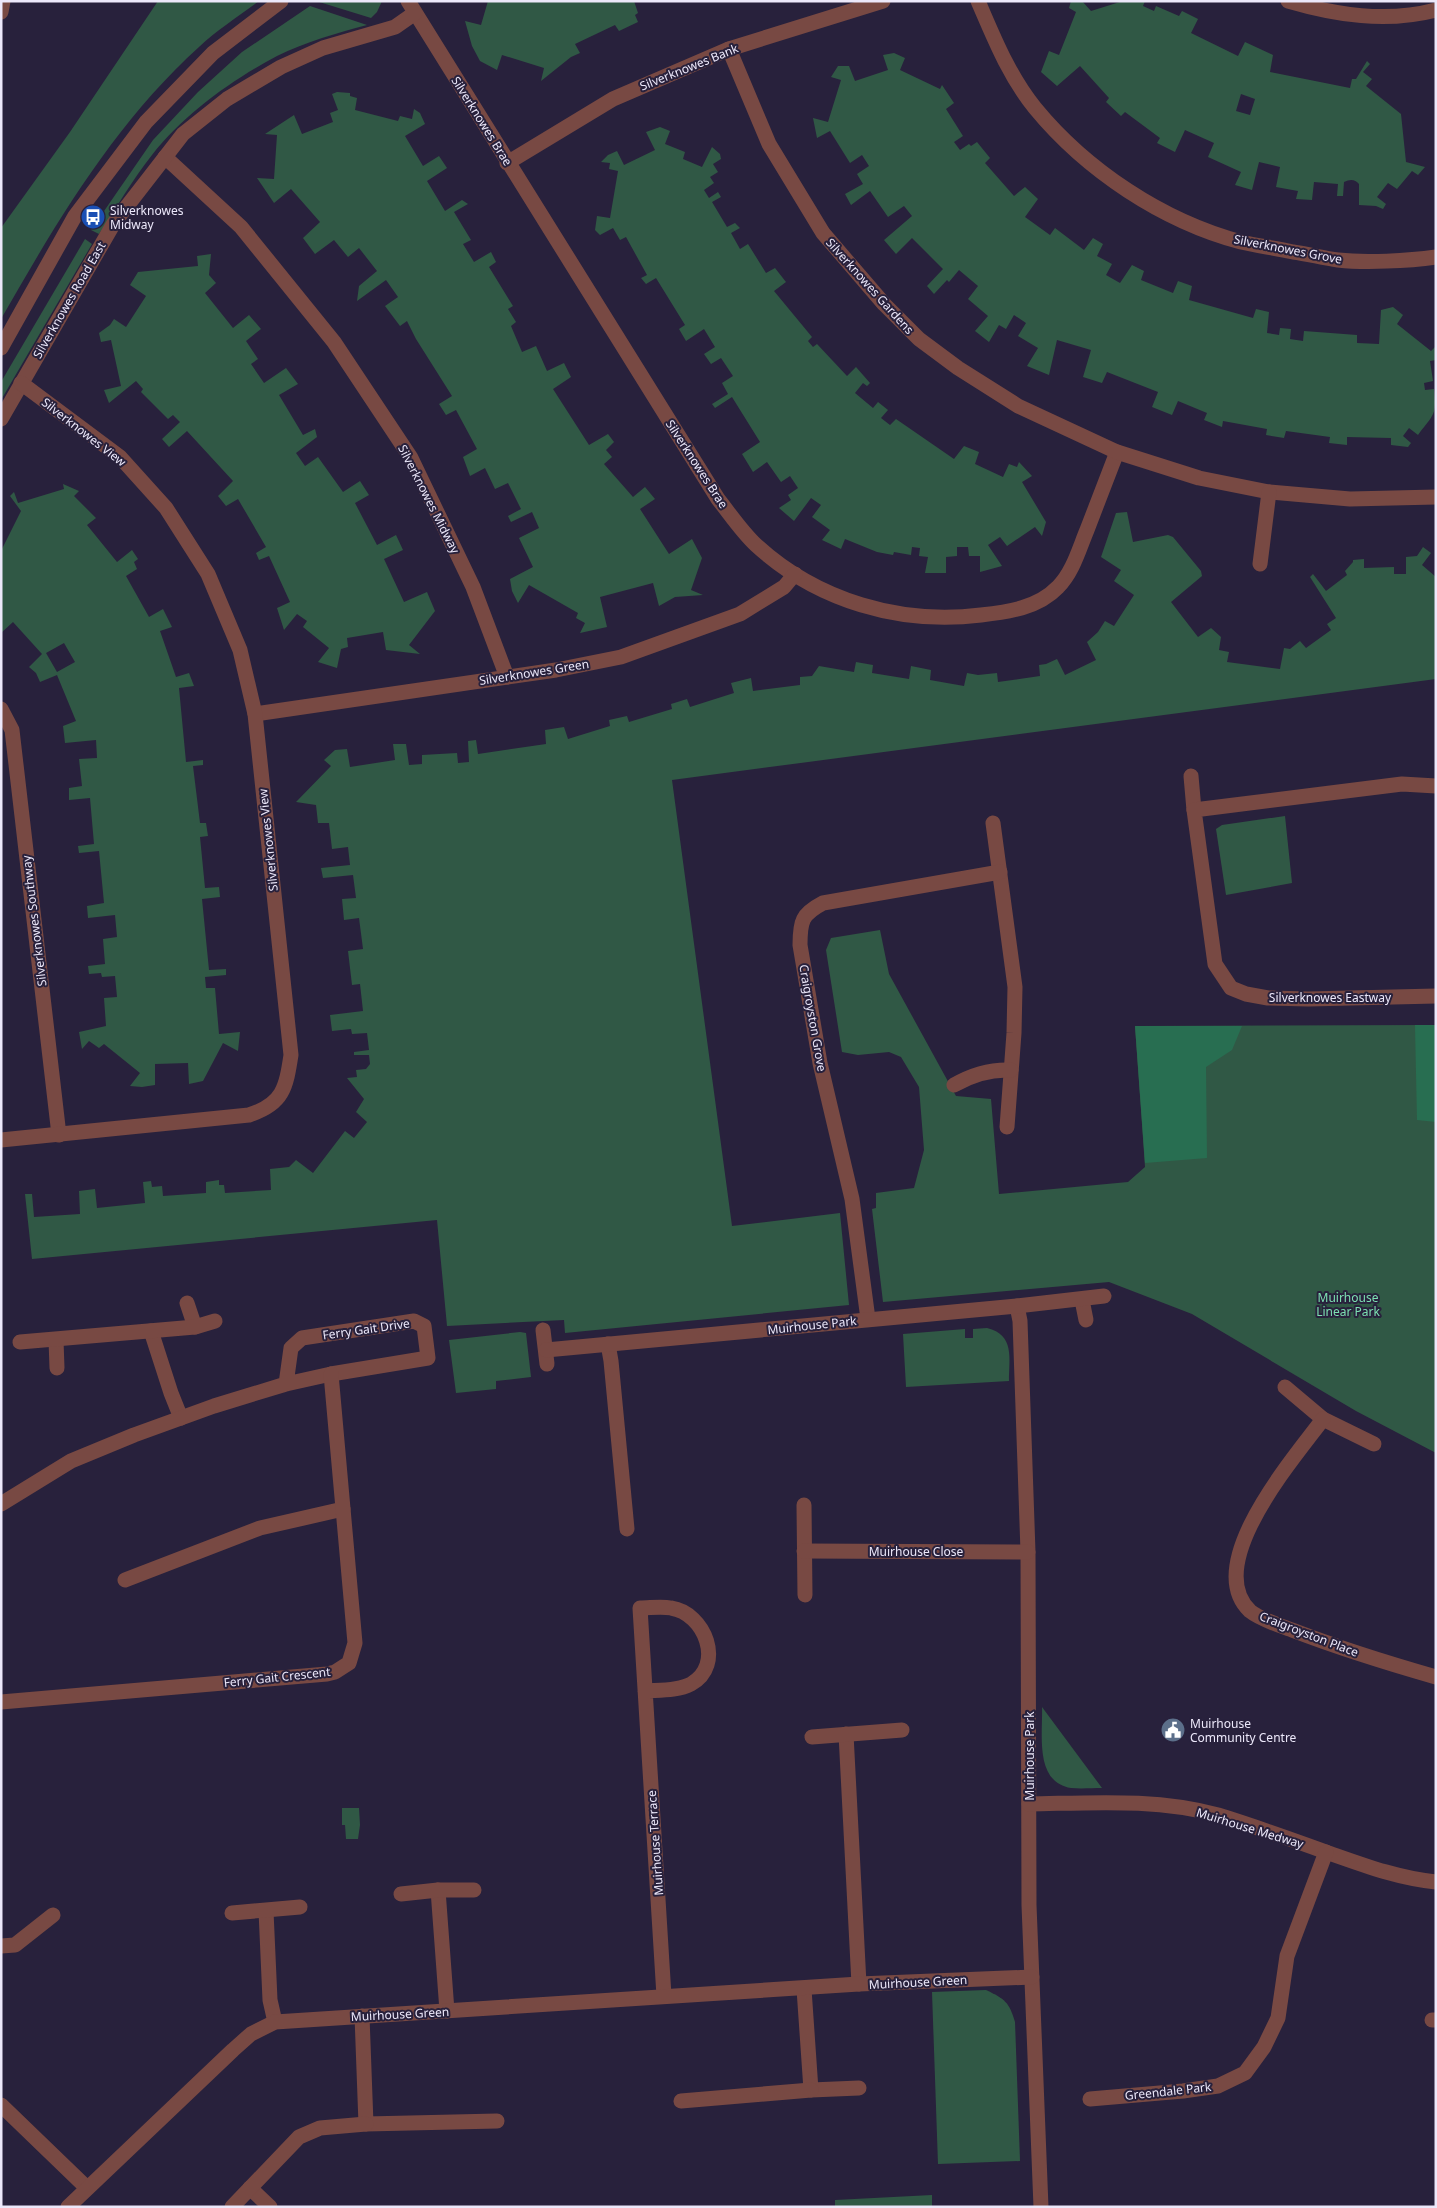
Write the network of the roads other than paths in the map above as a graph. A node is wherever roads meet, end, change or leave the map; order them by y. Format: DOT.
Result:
graph roads {
  1 [pos="3,1"];
  2 [pos="281,1"];
  3 [pos="883,1"];
  4 [pos="978,1"];
  5 [pos="1288,1"];
  6 [pos="412,7"];
  7 [pos="1436,10"];
  8 [pos="1,12"];
  9 [pos="729,49"];
  10 [pos="165,157"];
  11 [pos="507,163"];
  12 [pos="1436,257"];
  13 [pos="1,348"];
  14 [pos="21,383"];
  15 [pos="1,419"];
  16 [pos="1117,452"];
  17 [pos="1269,492"];
  18 [pos="1436,497"];
  19 [pos="1260,564"];
  20 [pos="795,574"];
  21 [pos="507,677"];
  22 [pos="1,709"];
  23 [pos="255,714"];
  24 [pos="1190,776"];
  25 [pos="1436,786"];
  26 [pos="1194,810"];
  27 [pos="993,823"];
  28 [pos="1000,872"];
  29 [pos="1436,996"];
  30 [pos="1012,1070"];
  31 [pos="954,1085"];
  32 [pos="1007,1127"];
  33 [pos="58,1135"];
  34 [pos="1,1140"];
  35 [pos="1104,1296"];
  36 [pos="1082,1300"];
  37 [pos="187,1303"];
  38 [pos="1017,1306"];
  39 [pos="868,1320"];
  40 [pos="1086,1320"];
  41 [pos="215,1321"];
  42 [pos="195,1327"];
  43 [pos="543,1330"];
  44 [pos="151,1331"];
  45 [pos="56,1340"];
  46 [pos="20,1342"];
  47 [pos="608,1344"];
  48 [pos="57,1368"];
  49 [pos="331,1374"];
  50 [pos="286,1384"];
  51 [pos="1285,1387"];
  52 [pos="181,1418"];
  53 [pos="1323,1419"];
  54 [pos="1374,1444"];
  55 [pos="2,1503"];
  56 [pos="804,1504"];
  57 [pos="344,1509"];
  58 [pos="627,1529"];
  59 [pos="804,1551"];
  60 [pos="1028,1552"];
  61 [pos="125,1580"];
  62 [pos="805,1595"];
  63 [pos="1436,1677"];
  64 [pos="645,1690"];
  65 [pos="1,1702"];
  66 [pos="902,1730"];
  67 [pos="846,1734"];
  68 [pos="812,1737"];
  69 [pos="1029,1804"];
  70 [pos="1326,1852"];
  71 [pos="1436,1882"];
  72 [pos="438,1890"];
  73 [pos="474,1890"];
  74 [pos="401,1894"];
  75 [pos="300,1907"];
  76 [pos="266,1911"];
  77 [pos="232,1912"];
  78 [pos="53,1915"];
  79 [pos="1,1946"];
  80 [pos="1032,1976"];
  81 [pos="859,1984"];
  82 [pos="804,1988"];
  83 [pos="664,1996"];
  84 [pos="447,2011"];
  85 [pos="362,2016"];
  86 [pos="274,2022"];
  87 [pos="859,2088"];
  88 [pos="811,2090"];
  89 [pos="1090,2099"];
  90 [pos="681,2101"];
  91 [pos="1,2105"];
  92 [pos="497,2121"];
  93 [pos="366,2124"];
  94 [pos="87,2188"];
  95 [pos="250,2188"];
  96 [pos="68,2207"];
  97 [pos="232,2207"];
  98 [pos="270,2207"];
  99 [pos="1041,2207"];
  1 -- 8 [label="street"];
  2 -- 13 [label="street"];
  3 -- 9 [label="street, Silverknowes Bank"];
  4 -- 12 [label="street, Silverknowes Grove"];
  5 -- 7 [label="street"];
  6 -- 10 [label="street, Silverknowes Road East"];
  6 -- 11 [label="street, Silverknowes Brae"];
  9 -- 11 [label="street, Silverknowes Bank"];
  9 -- 16 [label="street, Silverknowes Gardens"];
  10 -- 14 [label="street, Silverknowes Road East"];
  10 -- 21 [label="street, Silverknowes Midway"];
  11 -- 20 [label="street, Silverknowes Brae"];
  14 -- 15 [label="street, Silverknowes Road East"];
  14 -- 23 [label="street, Silverknowes View"];
  16 -- 17 [label="street, Silverknowes Gardens"];
  16 -- 20 [label="street, Silverknowes Brae"];
  17 -- 18 [label="street, Silverknowes Gardens"];
  17 -- 19 [label="street"];
  20 -- 21 [label="street, Silverknowes Green"];
  21 -- 23 [label="street, Silverknowes Green"];
  22 -- 33 [label="street, Silverknowes Southway"];
  23 -- 33 [label="street, Silverknowes View"];
  24 -- 26 [label="street, Silverknowes Eastway"];
  25 -- 26 [label="street"];
  26 -- 29 [label="street, Silverknowes Eastway"];
  27 -- 28 [label="street"];
  28 -- 30 [label="street"];
  28 -- 39 [label="street, Craigroyston Grove"];
  30 -- 31 [label="street"];
  30 -- 32 [label="street"];
  33 -- 34 [label="street, Silverknowes View"];
  35 -- 36 [label="street, Muirhouse Park"];
  36 -- 38 [label="street, Muirhouse Park"];
  36 -- 40 [label="street"];
  37 -- 42 [label="street"];
  38 -- 39 [label="street, Muirhouse Park"];
  38 -- 60 [label="street, Muirhouse Park"];
  39 -- 47 [label="street, Muirhouse Park"];
  41 -- 42 [label="street"];
  42 -- 44 [label="street"];
  43 -- 47 [label="street, Muirhouse Park"];
  44 -- 45 [label="street"];
  44 -- 52 [label="street"];
  45 -- 46 [label="street"];
  45 -- 48 [label="street"];
  47 -- 58 [label="street"];
  49 -- 50 [label="street, Ferry Gait Drive"];
  49 -- 50 [label="street, Ferry Gait Drive"];
  49 -- 57 [label="street, Ferry Gait Crescent"];
  50 -- 52 [label="street, Ferry Gait Drive"];
  51 -- 53 [label="street"];
  52 -- 55 [label="street, Ferry Gait Drive"];
  53 -- 54 [label="street"];
  53 -- 63 [label="street, Craigroyston Place"];
  56 -- 59 [label="street"];
  57 -- 61 [label="street"];
  57 -- 65 [label="street, Ferry Gait Crescent"];
  59 -- 60 [label="street, Muirhouse Close"];
  59 -- 62 [label="street"];
  60 -- 69 [label="street, Muirhouse Park"];
  64 -- 64 [label="street, Muirhouse Terrace"];
  64 -- 83 [label="street, Muirhouse Terrace"];
  66 -- 67 [label="street"];
  67 -- 68 [label="street"];
  67 -- 81 [label="street"];
  69 -- 70 [label="street, Muirhouse Medway"];
  69 -- 80 [label="street, Muirhouse Park"];
  70 -- 71 [label="street, Muirhouse Medway"];
  70 -- 89 [label="street, Greendale Park"];
  72 -- 73 [label="street"];
  72 -- 74 [label="street"];
  72 -- 84 [label="street"];
  75 -- 76 [label="street"];
  76 -- 77 [label="street"];
  76 -- 86 [label="street"];
  78 -- 79 [label="street"];
  80 -- 81 [label="street, Muirhouse Green"];
  80 -- 99 [label="street, Muirhouse Park"];
  81 -- 82 [label="street, Muirhouse Green"];
  82 -- 83 [label="street, Muirhouse Green"];
  82 -- 88 [label="street"];
  83 -- 84 [label="street, Muirhouse Green"];
  84 -- 85 [label="street, Muirhouse Green"];
  85 -- 86 [label="street, Muirhouse Green"];
  85 -- 93 [label="street"];
  86 -- 94 [label="street, Muirhouse Green"];
  87 -- 88 [label="street"];
  88 -- 90 [label="street"];
  91 -- 94 [label="street"];
  92 -- 93 [label="street"];
  93 -- 95 [label="street"];
  94 -- 96 [label="street, Muirhouse Green"];
  95 -- 97 [label="street"];
  95 -- 98 [label="street"];
}
